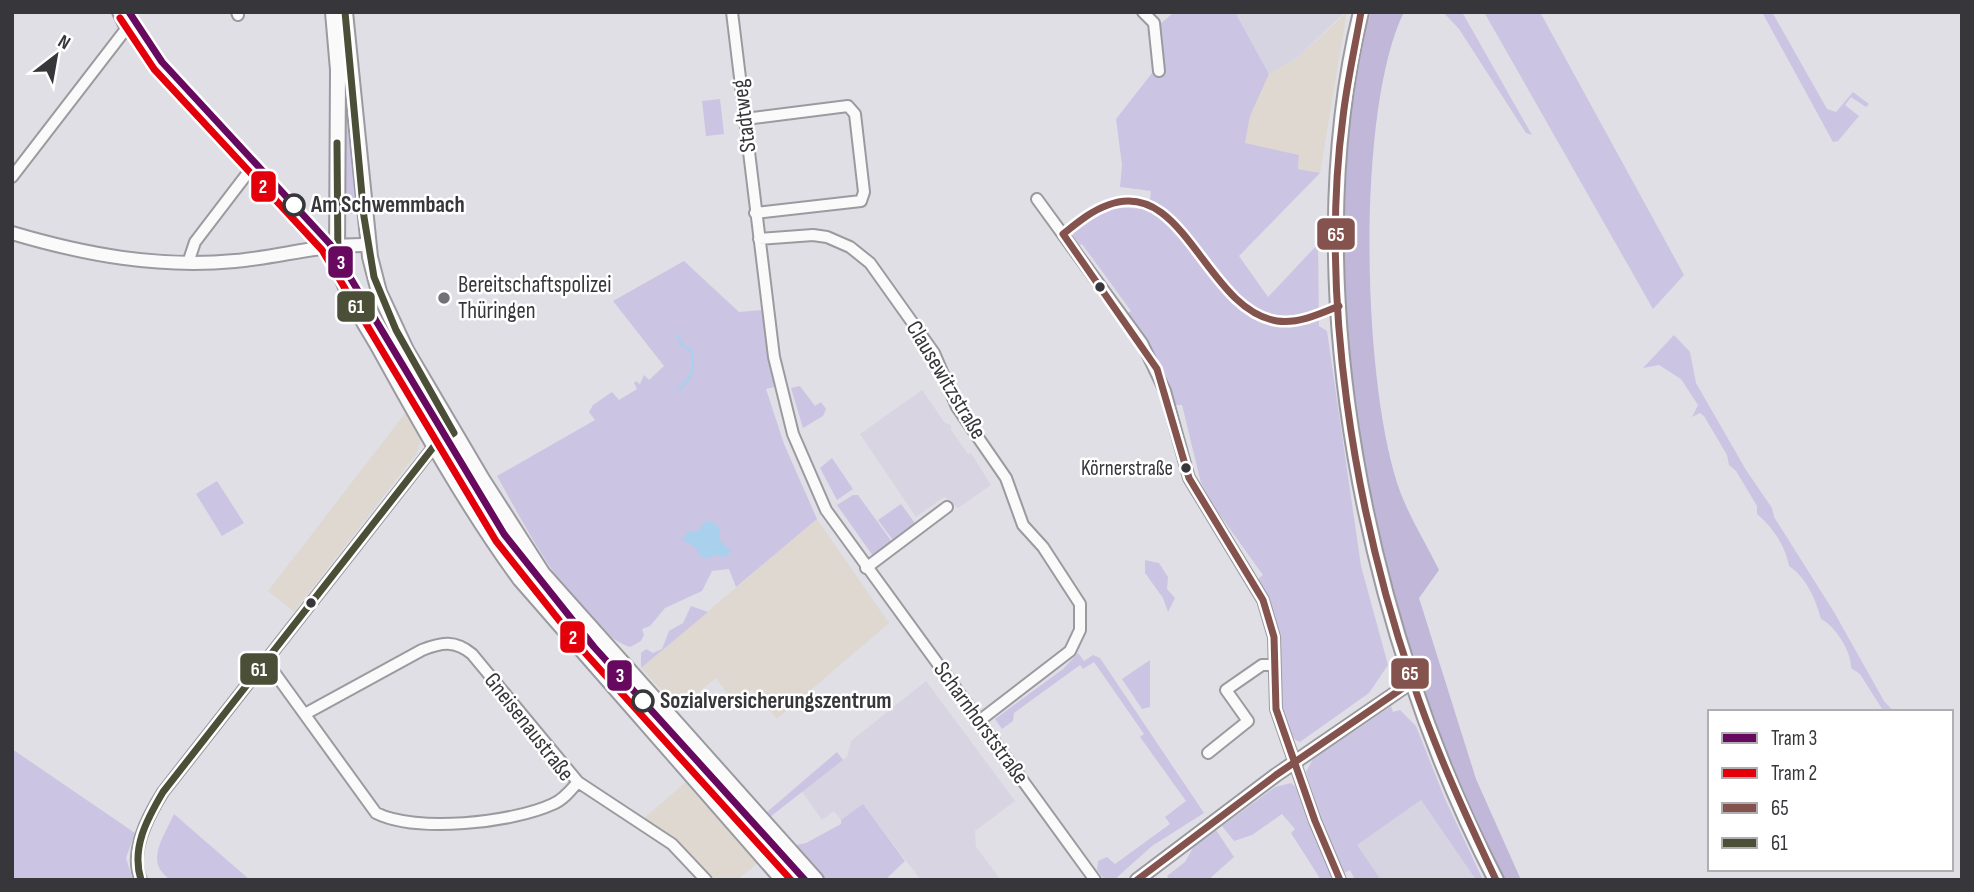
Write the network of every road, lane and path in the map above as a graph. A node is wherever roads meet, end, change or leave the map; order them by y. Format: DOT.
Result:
graph roads {
  1 [pos="118,12"];
  2 [pos="333,12"];
  3 [pos="345,12"];
  4 [pos="732,12"];
  5 [pos="1143,12"];
  6 [pos="1361,12"];
  7 [pos="1159,71"];
  8 [pos="745,119"];
  9 [pos="250,170"];
  10 [pos="12,177"];
  11 [pos="1037,199"];
  12 [pos="756,216"];
  13 [pos="12,233"];
  14 [pos="759,239"];
  15 [pos="337,244"];
  16 [pos="368,245"];
  17 [pos="188,263"];
  18 [pos="454,433"];
  19 [pos="435,445"];
  20 [pos="947,508"];
  21 [pos="866,568"];
  22 [pos="266,661"];
  23 [pos="1274,664"];
  24 [pos="1413,681"];
  25 [pos="305,714"];
  26 [pos="979,721"];
  27 [pos="1208,753"];
  28 [pos="1294,763"];
  29 [pos="578,782"];
  30 [pos="141,880"];
  31 [pos="706,880"];
  32 [pos="783,880"];
  33 [pos="816,880"];
  34 [pos="1095,880"];
  35 [pos="1137,880"];
  36 [pos="1340,880"];
  37 [pos="1496,880"];
  1 -- 10 [label="street"];
  2 -- 15 [label="main road"];
  3 -- 16 [label="main road"];
  4 -- 8 [label="street, Stadtweg"];
  5 -- 7 [label="street"];
  6 -- 24 [label="main road"];
  8 -- 12 [label="street, Stadtweg"];
  8 -- 12 [label="street"];
  9 -- 17 [label="street"];
  11 -- 23 [label="street"];
  12 -- 14 [label="street, Scharnhorststraße"];
  13 -- 17 [label="street"];
  14 -- 21 [label="street, Scharnhorststraße"];
  14 -- 26 [label="street, Clausewitzstraße"];
  15 -- 16 [label="street"];
  15 -- 17 [label="street"];
  15 -- 19 [label="main road"];
  16 -- 18 [label="main road"];
  18 -- 19 [label="main road"];
  18 -- 33 [label="main road"];
  19 -- 22 [label="street"];
  19 -- 32 [label="main road"];
  20 -- 21 [label="street"];
  21 -- 26 [label="street, Scharnhorststraße"];
  22 -- 25 [label="street, Gneisenaustraße"];
  22 -- 30 [label="street"];
  23 -- 27 [label="street"];
  23 -- 28 [label="street"];
  24 -- 28 [label="street"];
  24 -- 37 [label="main road"];
  25 -- 29 [label="street, Gneisenaustraße"];
  25 -- 29 [label="street, Gneisenaustraße"];
  26 -- 34 [label="street, Scharnhorststraße"];
  28 -- 35 [label="street"];
  28 -- 36 [label="street"];
  29 -- 31 [label="street"];
}
